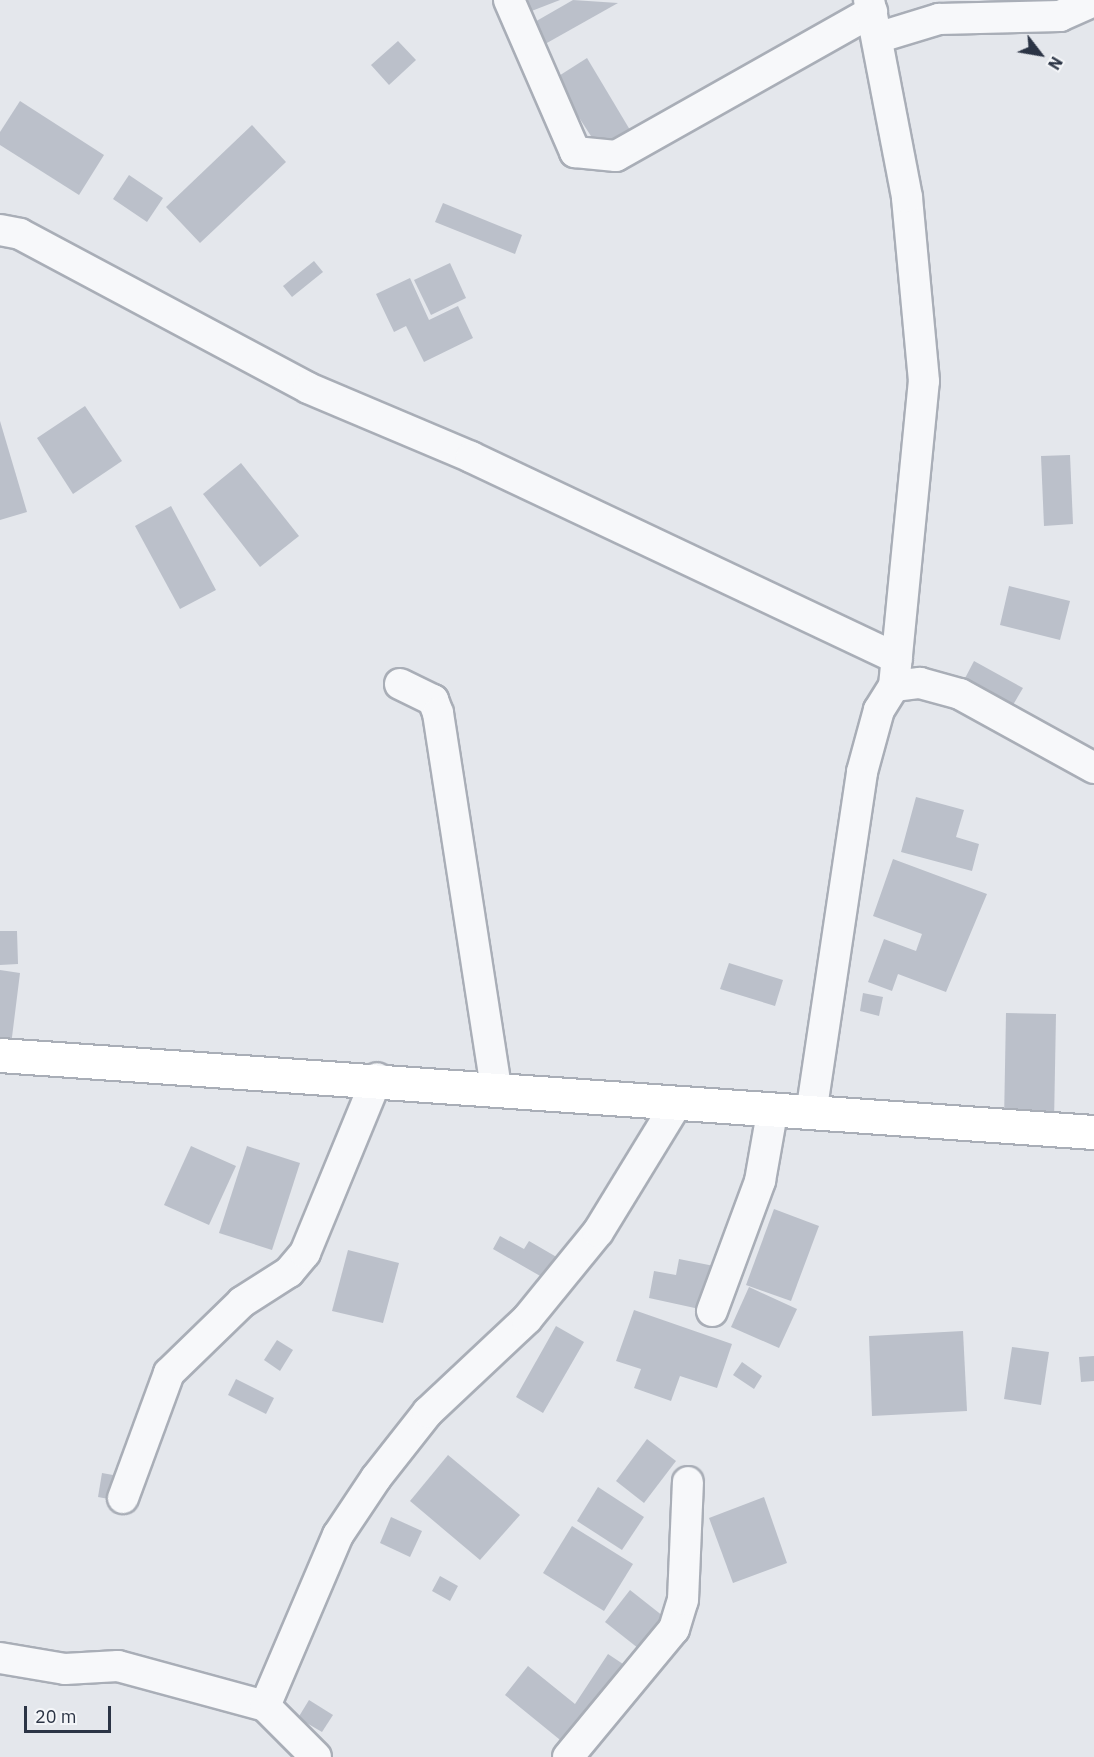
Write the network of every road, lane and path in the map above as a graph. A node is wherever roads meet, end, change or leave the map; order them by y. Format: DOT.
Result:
graph roads {
  1 [pos="509,0"];
  2 [pos="1094,1"];
  3 [pos="874,16"];
  4 [pos="0,230"];
  5 [pos="895,672"];
  6 [pos="400,684"];
  7 [pos="1094,768"];
  8 [pos="0,1055"];
  9 [pos="377,1078"];
  10 [pos="496,1087"];
  11 [pos="677,1103"];
  12 [pos="772,1113"];
  13 [pos="811,1114"];
  14 [pos="1094,1132"];
  15 [pos="712,1311"];
  16 [pos="688,1482"];
  17 [pos="123,1498"];
  18 [pos="0,1658"];
  19 [pos="265,1706"];
  20 [pos="316,1757"];
  21 [pos="568,1757"];
  1 -- 3 [label="street"];
  2 -- 3 [label="street"];
  3 -- 5 [label="street"];
  4 -- 5 [label="street"];
  5 -- 7 [label="street"];
  5 -- 13 [label="street"];
  6 -- 10 [label="street"];
  8 -- 9 [label="street"];
  9 -- 10 [label="street"];
  9 -- 17 [label="street"];
  10 -- 11 [label="street"];
  11 -- 12 [label="street"];
  11 -- 19 [label="street"];
  12 -- 13 [label="street"];
  12 -- 15 [label="street"];
  13 -- 14 [label="street"];
  16 -- 21 [label="street"];
  18 -- 19 [label="street"];
  19 -- 20 [label="street"];
}
